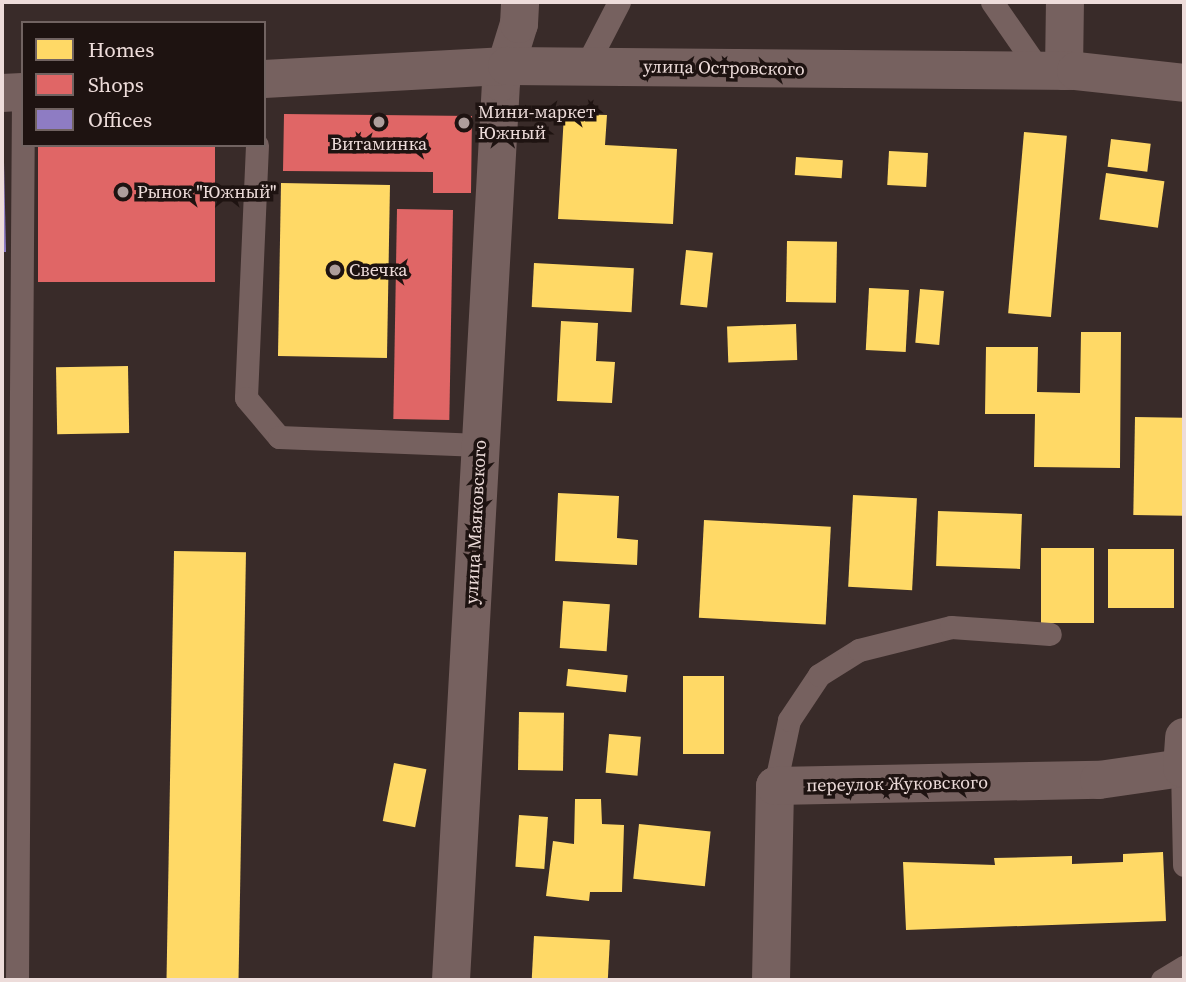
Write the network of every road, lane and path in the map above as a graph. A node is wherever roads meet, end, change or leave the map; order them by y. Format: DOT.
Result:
graph roads {
  1 [pos="520,2"];
  2 [pos="619,2"];
  3 [pos="992,2"];
  4 [pos="1065,2"];
  5 [pos="507,66"];
  6 [pos="586,66"];
  7 [pos="1051,70"];
  8 [pos="266,79"];
  9 [pos="1184,83"];
  10 [pos="21,92"];
  11 [pos="2,93"];
  12 [pos="23,147"];
  13 [pos="257,147"];
  14 [pos="480,445"];
  15 [pos="1050,634"];
  16 [pos="1183,753"];
  17 [pos="775,786"];
  18 [pos="1184,865"];
  19 [pos="1184,967"];
  20 [pos="17,980"];
  21 [pos="451,980"];
  22 [pos="771,980"];
  23 [pos="1162,980"];
  1 -- 5 [label="street, улица Маяковского"];
  2 -- 6 [label="lane"];
  3 -- 7 [label="lane"];
  4 -- 7 [label="street"];
  5 -- 6 [label="street, улица Островского"];
  5 -- 8 [label="street, улица Островского"];
  5 -- 14 [label="street, улица Маяковского"];
  6 -- 7 [label="street, улица Островского"];
  7 -- 9 [label="street, улица Островского"];
  10 -- 11 [label="street"];
  12 -- 20 [label="lane"];
  13 -- 14 [label="lane"];
  14 -- 21 [label="street, улица Маяковского"];
  15 -- 17 [label="lane"];
  16 -- 17 [label="street, переулок Жуковского"];
  16 -- 18 [label="lane"];
  17 -- 22 [label="street"];
  19 -- 23 [label="lane"];
}
